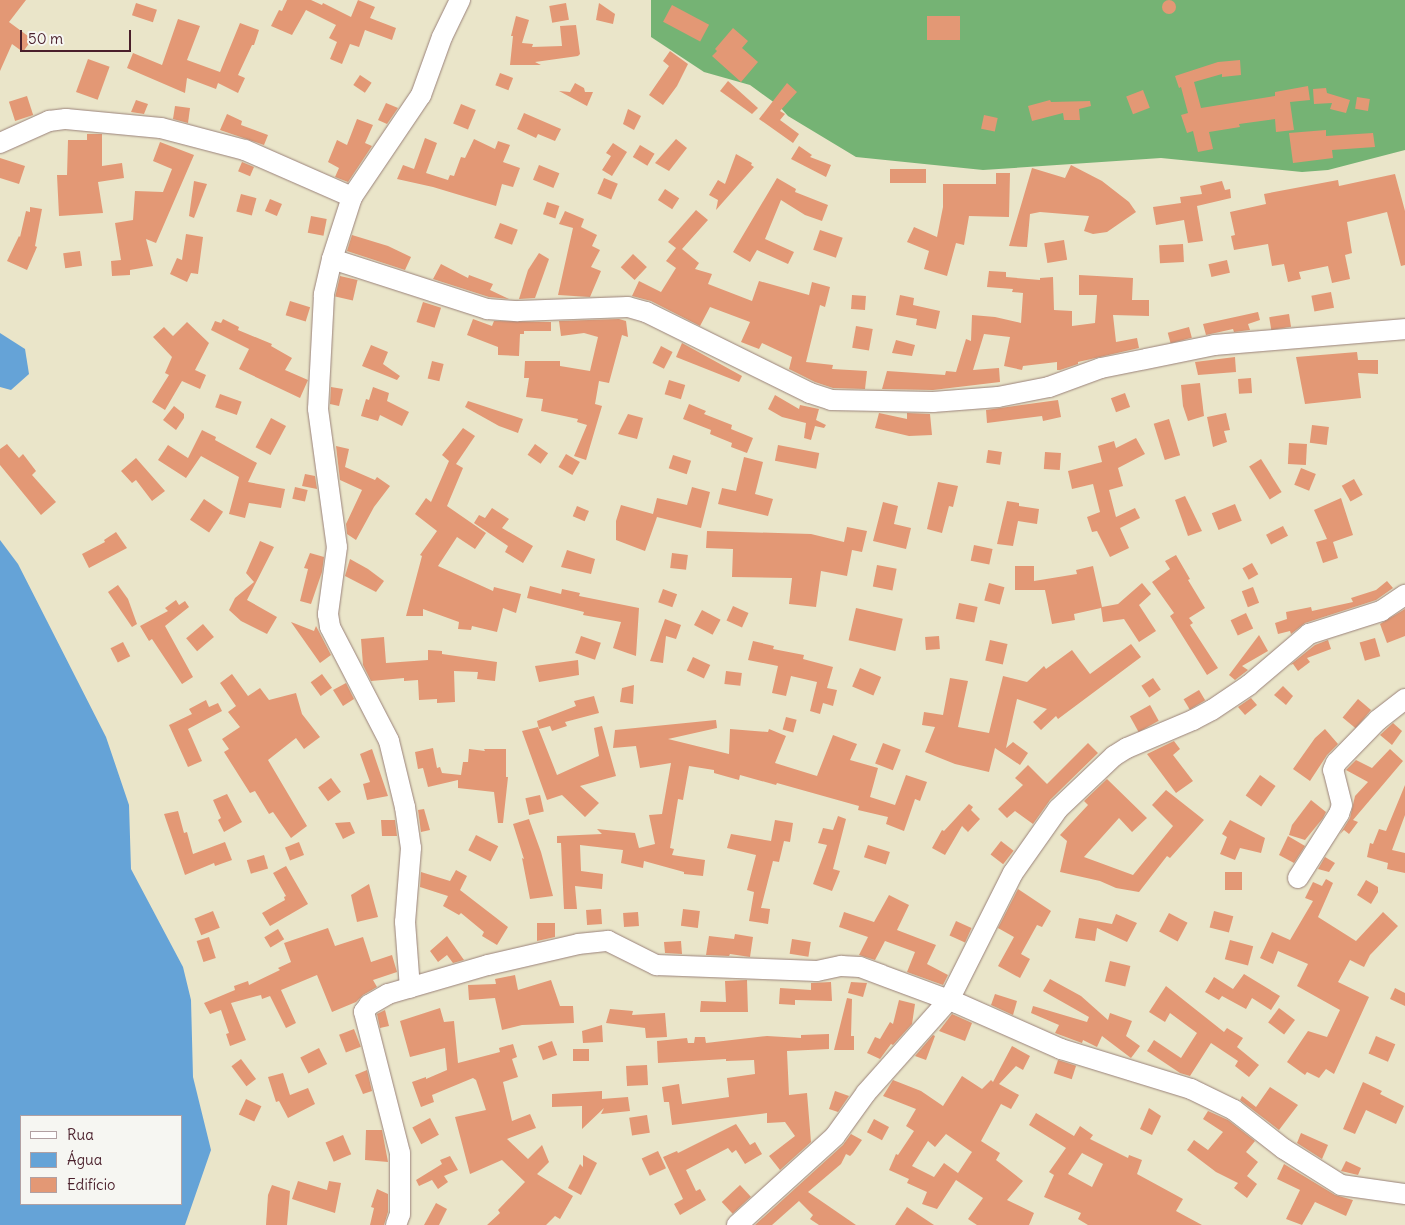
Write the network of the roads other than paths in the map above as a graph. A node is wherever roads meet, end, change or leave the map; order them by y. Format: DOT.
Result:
graph roads {
  1 [pos="460,0"];
  2 [pos="0,143"];
  3 [pos="352,198"];
  4 [pos="332,258"];
  5 [pos="1405,330"];
  6 [pos="1405,595"];
  7 [pos="1402,708"];
  8 [pos="1298,878"];
  9 [pos="410,988"];
  10 [pos="949,1000"];
  11 [pos="1405,1194"];
  12 [pos="396,1225"];
  13 [pos="737,1225"];
  1 -- 3 [label="street"];
  2 -- 3 [label="street"];
  3 -- 4 [label="street"];
  4 -- 5 [label="street"];
  4 -- 9 [label="street"];
  6 -- 10 [label="street"];
  7 -- 8 [label="street"];
  9 -- 10 [label="street"];
  9 -- 12 [label="street"];
  10 -- 11 [label="street"];
  10 -- 13 [label="street"];
}
